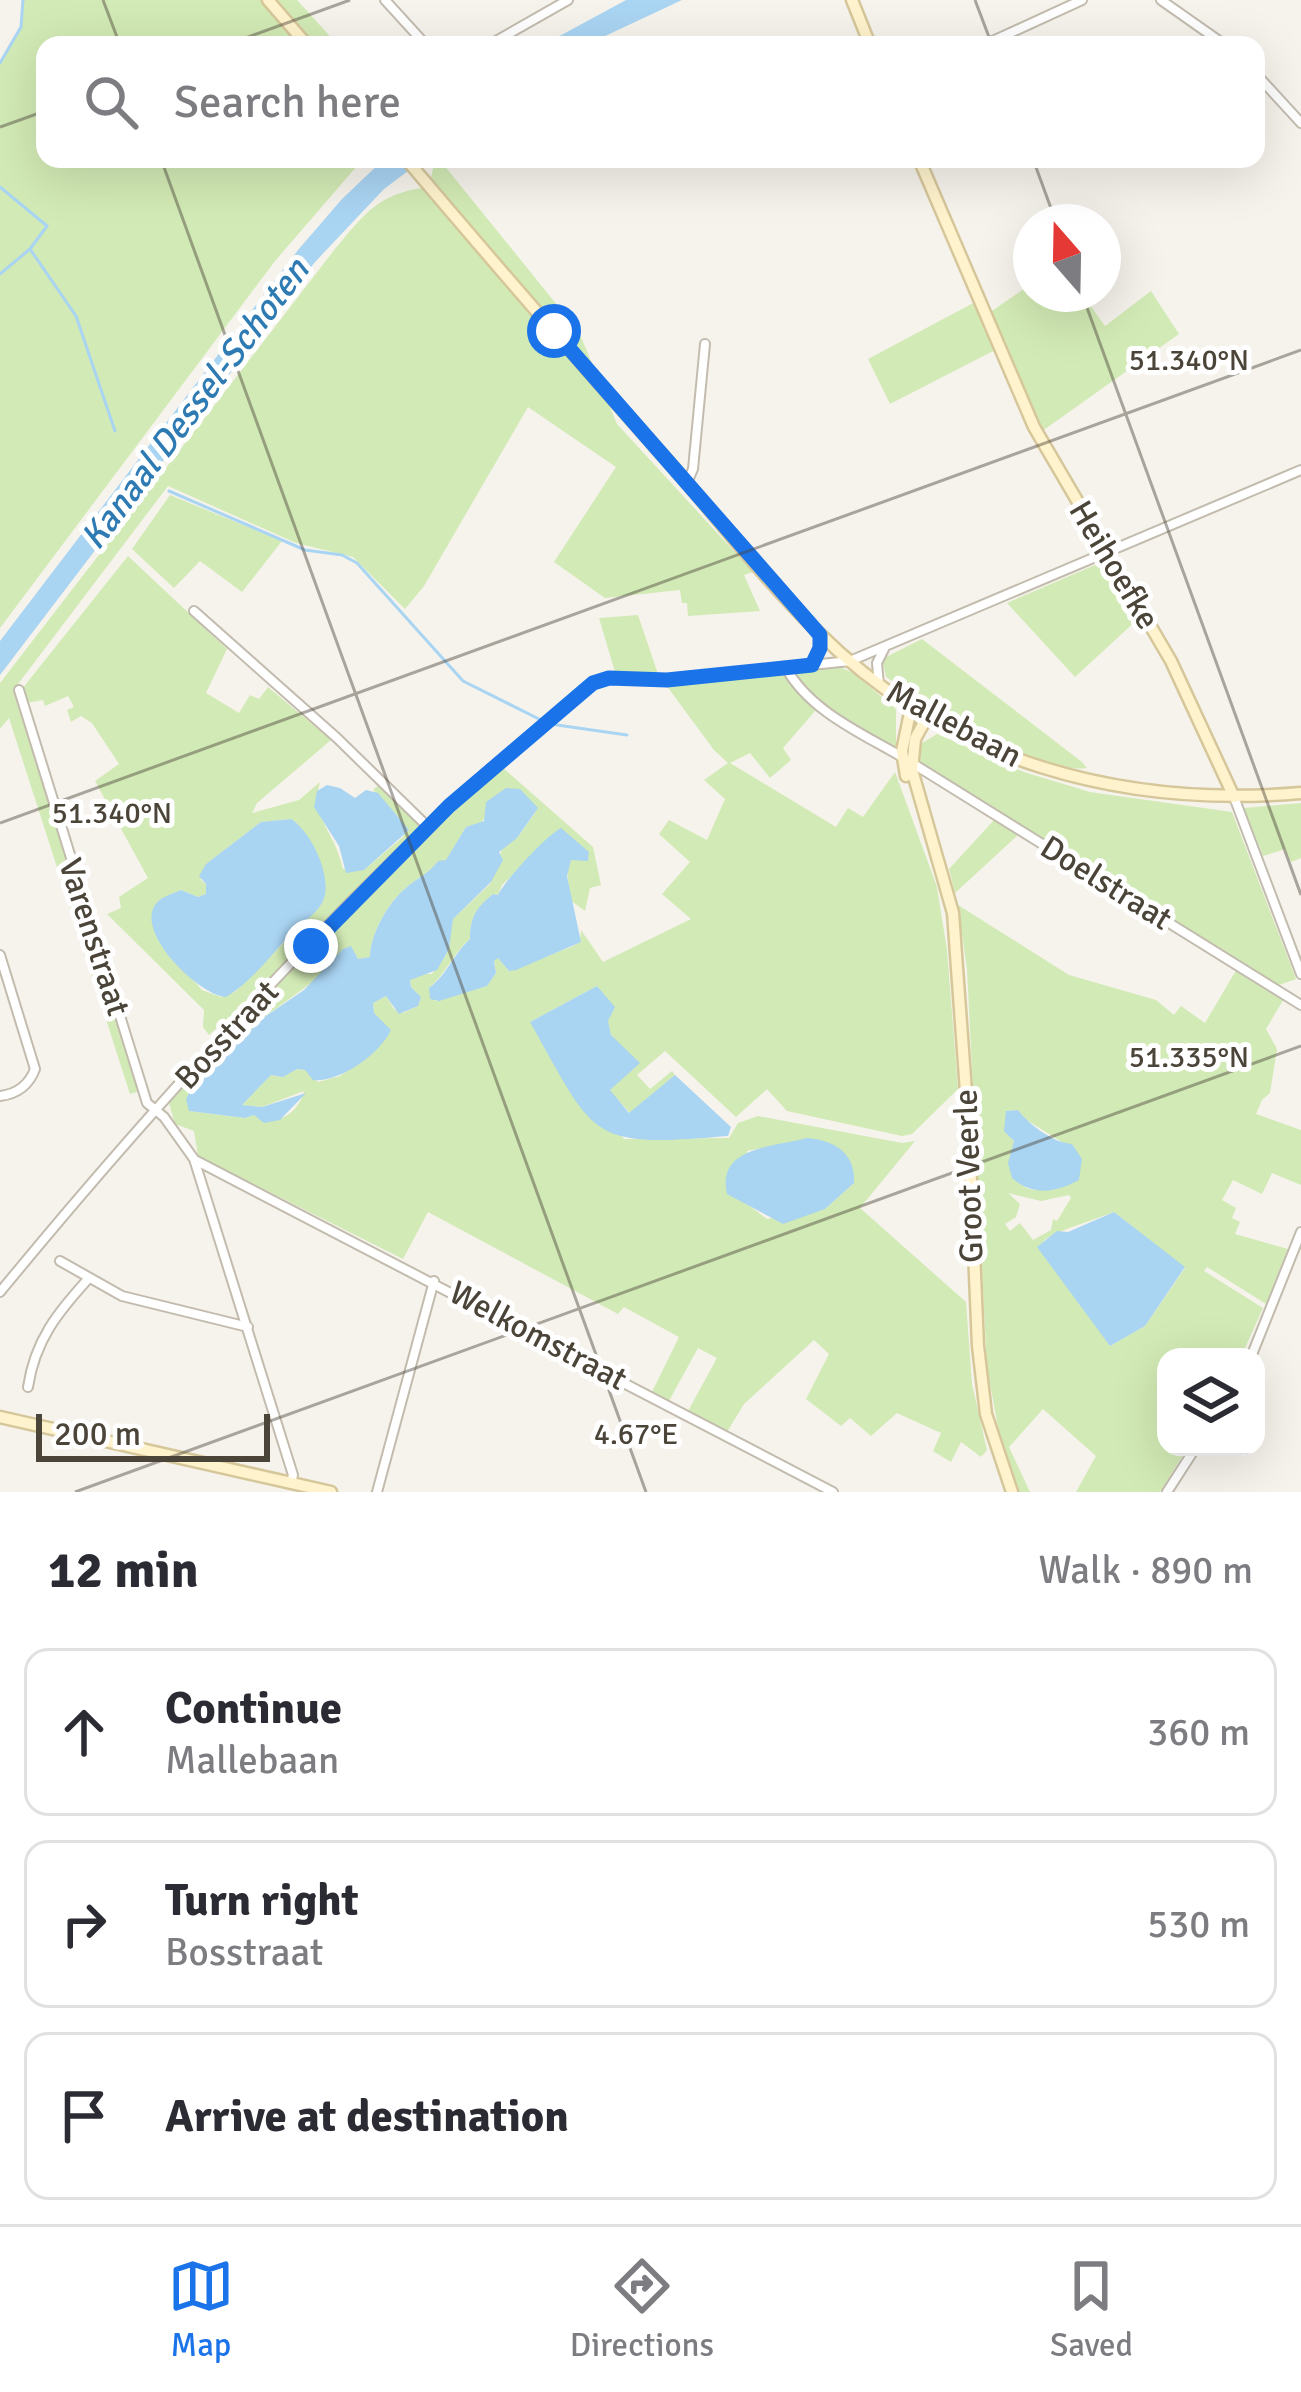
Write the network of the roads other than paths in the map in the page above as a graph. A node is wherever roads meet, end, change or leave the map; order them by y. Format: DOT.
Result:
graph roads {
  1 [pos="268,0"];
  2 [pos="385,0"];
  3 [pos="568,0"];
  4 [pos="851,0"];
  5 [pos="1082,0"];
  6 [pos="1161,0"];
  7 [pos="299,36"];
  8 [pos="418,36"];
  9 [pos="505,36"];
  10 [pos="866,36"];
  11 [pos="1004,36"];
  12 [pos="1212,36"];
  13 [pos="1265,84"];
  14 [pos="1301,123"];
  15 [pos="413,168"];
  16 [pos="924,168"];
  17 [pos="705,344"];
  18 [pos="1301,470"];
  19 [pos="687,483"];
  20 [pos="1106,554"];
  21 [pos="194,611"];
  22 [pos="820,635"];
  23 [pos="885,648"];
  24 [pos="850,662"];
  25 [pos="812,665"];
  26 [pos="786,668"];
  27 [pos="879,685"];
  28 [pos="19,690"];
  29 [pos="911,708"];
  30 [pos="927,717"];
  31 [pos="907,760"];
  32 [pos="1301,794"];
  33 [pos="1234,797"];
  34 [pos="428,827"];
  35 [pos="0,955"];
  36 [pos="1301,974"];
  37 [pos="1301,1005"];
  38 [pos="0,1096"];
  39 [pos="155,1112"];
  40 [pos="194,1159"];
  41 [pos="1301,1232"];
  42 [pos="60,1261"];
  43 [pos="89,1278"];
  44 [pos="434,1281"];
  45 [pos="0,1292"];
  46 [pos="248,1327"];
  47 [pos="1254,1348"];
  48 [pos="28,1387"];
  49 [pos="0,1417"];
  50 [pos="1190,1456"];
  51 [pos="291,1483"];
  52 [pos="332,1492"];
  53 [pos="377,1492"];
  54 [pos="832,1492"];
  55 [pos="1012,1492"];
  56 [pos="1167,1492"];
  1 -- 7 [label="main road"];
  2 -- 8 [label="street"];
  3 -- 9 [label="street"];
  4 -- 10 [label="main road"];
  5 -- 11 [label="street"];
  6 -- 12 [label="street"];
  13 -- 14 [label="street"];
  15 -- 19 [label="main road, Mallebaan"];
  16 -- 20 [label="main road, Heihoefke"];
  17 -- 19 [label="street"];
  18 -- 20 [label="street, Bosstraat"];
  19 -- 22 [label="main road, Mallebaan"];
  20 -- 23 [label="street, Bosstraat"];
  20 -- 33 [label="main road, Heihoefke"];
  21 -- 34 [label="street"];
  22 -- 24 [label="main road, Mallebaan"];
  22 -- 25 [label="street"];
  23 -- 24 [label="street, Bosstraat"];
  23 -- 27 [label="street"];
  24 -- 25 [label="street, Bosstraat"];
  24 -- 27 [label="main road, Mallebaan"];
  25 -- 26 [label="street, Bosstraat"];
  26 -- 31 [label="street, Doelstraat"];
  26 -- 34 [label="street, Bosstraat"];
  27 -- 29 [label="main road, Mallebaan"];
  28 -- 39 [label="street, Varenstraat"];
  29 -- 30 [label="main road, Mallebaan"];
  29 -- 31 [label="main road, Groot Veerle"];
  30 -- 31 [label="main road"];
  30 -- 33 [label="main road, Mallebaan"];
  31 -- 37 [label="street, Doelstraat"];
  31 -- 55 [label="main road, Groot Veerle"];
  32 -- 33 [label="main road, Mallebaan"];
  33 -- 36 [label="street, Heihoefke"];
  34 -- 39 [label="street, Bosstraat"];
  35 -- 38 [label="street"];
  39 -- 40 [label="street, Bosstraat"];
  39 -- 45 [label="street"];
  40 -- 44 [label="street, Welkomstraat"];
  40 -- 46 [label="street, Bosstraat"];
  41 -- 47 [label="street"];
  42 -- 43 [label="street"];
  43 -- 46 [label="street"];
  43 -- 48 [label="street"];
  44 -- 53 [label="street, Welkomstraat"];
  44 -- 54 [label="street, Welkomstraat"];
  46 -- 51 [label="street, Bosstraat"];
  49 -- 51 [label="main road"];
  50 -- 56 [label="street"];
  51 -- 52 [label="main road"];
}
